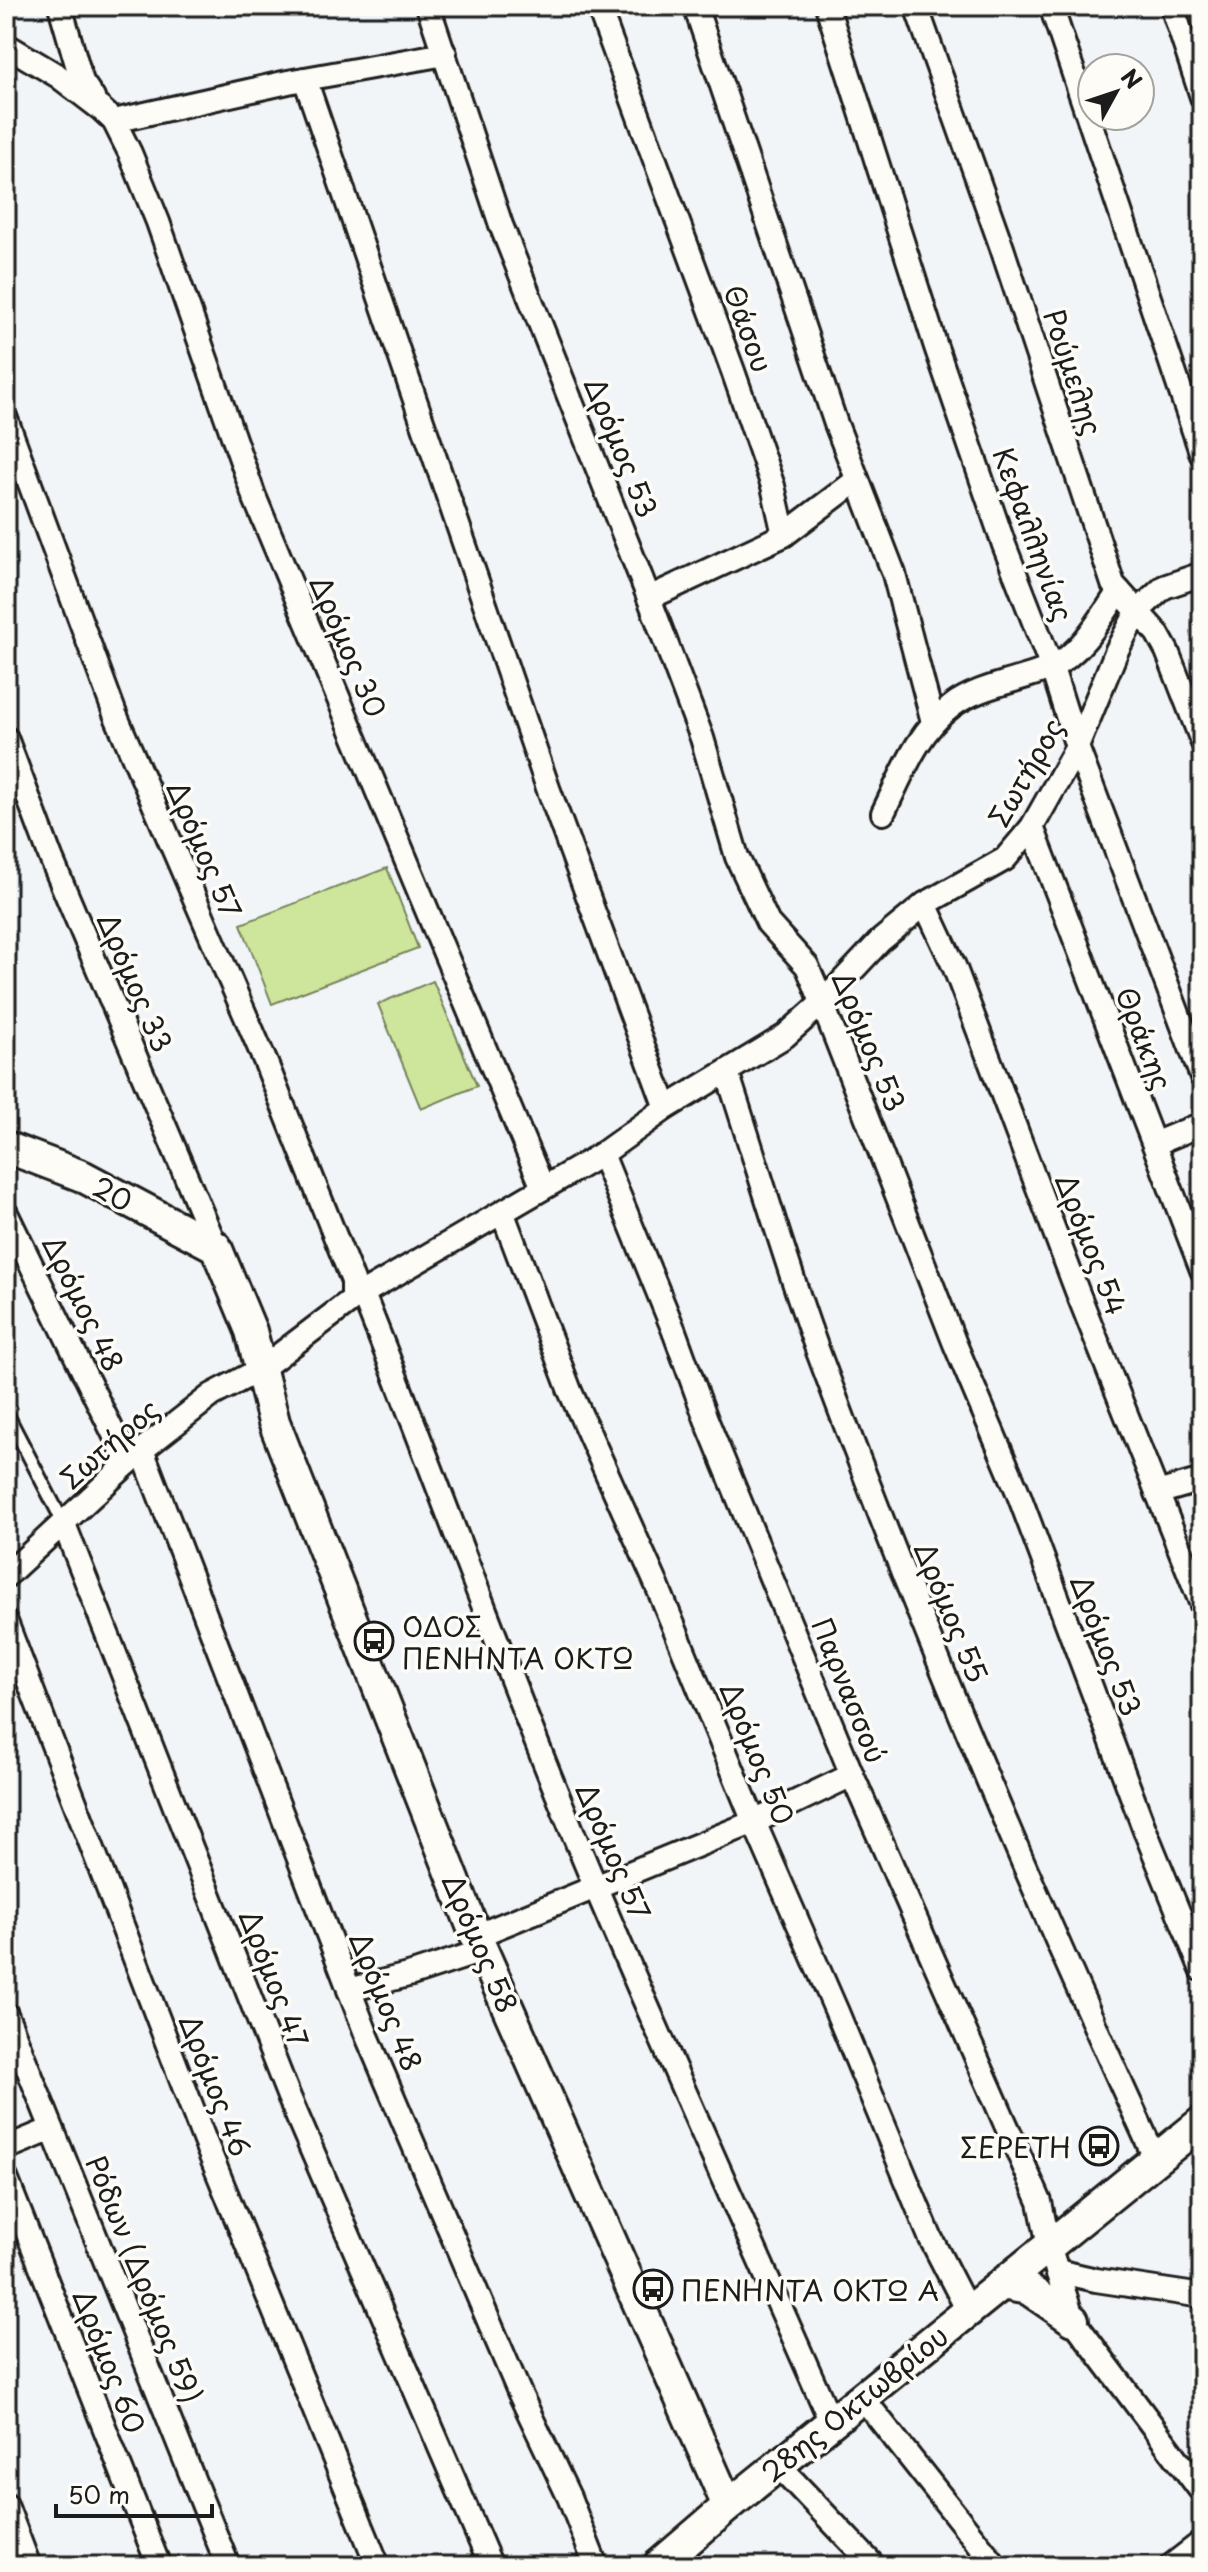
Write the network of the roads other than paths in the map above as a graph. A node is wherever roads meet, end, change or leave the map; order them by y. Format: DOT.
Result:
graph roads {
  1 [pos="60,6"];
  2 [pos="598,6"];
  3 [pos="695,6"];
  4 [pos="827,6"];
  5 [pos="916,6"];
  6 [pos="1051,6"];
  7 [pos="1172,6"];
  8 [pos="432,7"];
  9 [pos="6,45"];
  10 [pos="445,54"];
  11 [pos="305,79"];
  12 [pos="1202,97"];
  13 [pos="108,115"];
  14 [pos="6,419"];
  15 [pos="1202,455"];
  16 [pos="857,480"];
  17 [pos="784,535"];
  18 [pos="1202,574"];
  19 [pos="1119,591"];
  20 [pos="649,598"];
  21 [pos="1137,612"];
  22 [pos="1052,668"];
  23 [pos="933,722"];
  24 [pos="6,738"];
  25 [pos="1202,741"];
  26 [pos="1077,747"];
  27 [pos="883,813"];
  28 [pos="1032,827"];
  29 [pos="925,904"];
  30 [pos="822,1003"];
  31 [pos="727,1072"];
  32 [pos="1202,1077"];
  33 [pos="666,1108"];
  34 [pos="1202,1124"];
  35 [pos="1154,1144"];
  36 [pos="6,1147"];
  37 [pos="602,1154"];
  38 [pos="543,1188"];
  39 [pos="6,1213"];
  40 [pos="503,1214"];
  41 [pos="216,1247"];
  42 [pos="1202,1270"];
  43 [pos="358,1297"];
  44 [pos="261,1369"];
  45 [pos="6,1412"];
  46 [pos="135,1457"];
  47 [pos="1202,1480"];
  48 [pos="1157,1493"];
  49 [pos="64,1524"];
  50 [pos="6,1576"];
  51 [pos="1202,1605"];
  52 [pos="6,1622"];
  53 [pos="852,1775"];
  54 [pos="754,1822"];
  55 [pos="596,1889"];
  56 [pos="479,1944"];
  57 [pos="1202,1970"];
  58 [pos="349,1990"];
  59 [pos="6,2014"];
  60 [pos="1202,2122"];
  61 [pos="52,2129"];
  62 [pos="6,2148"];
  63 [pos="1156,2160"];
  64 [pos="6,2178"];
  65 [pos="1053,2258"];
  66 [pos="1002,2284"];
  67 [pos="1202,2296"];
  68 [pos="968,2311"];
  69 [pos="1073,2320"];
  70 [pos="862,2397"];
  71 [pos="831,2422"];
  72 [pos="778,2465"];
  73 [pos="1202,2492"];
  74 [pos="6,2505"];
  75 [pos="728,2506"];
  76 [pos="1202,2542"];
  77 [pos="20,2562"];
  78 [pos="666,2564"];
  79 [pos="159,2566"];
  80 [pos="228,2566"];
  81 [pos="378,2566"];
  82 [pos="491,2566"];
  83 [pos="596,2566"];
  84 [pos="874,2566"];
  85 [pos="996,2566"];
  86 [pos="1171,2566"];
  1 -- 13 [label="street, Δρόμος 30"];
  2 -- 17 [label="street, Θάσου"];
  3 -- 16 [label="street"];
  4 -- 22 [label="street, Κεφαλληνίας"];
  5 -- 19 [label="street, Ρούμελης"];
  6 -- 15 [label="street"];
  7 -- 12 [label="street"];
  8 -- 10 [label="street, Δρόμος 53"];
  9 -- 13 [label="street"];
  10 -- 11 [label="street"];
  10 -- 20 [label="street, Δρόμος 53"];
  11 -- 13 [label="street"];
  11 -- 33 [label="street"];
  13 -- 38 [label="street, Δρόμος 30"];
  14 -- 43 [label="street, Δρόμος 57"];
  16 -- 17 [label="street"];
  16 -- 23 [label="street"];
  17 -- 20 [label="street"];
  18 -- 21 [label="street, Σωτήρος"];
  19 -- 21 [label="street, Ρούμελης"];
  19 -- 22 [label="street"];
  20 -- 30 [label="street, Δρόμος 53"];
  21 -- 25 [label="street, Ρούμελης"];
  21 -- 26 [label="street, Σωτήρος"];
  22 -- 23 [label="street"];
  22 -- 26 [label="street, Κεφαλληνίας"];
  23 -- 27 [label="street"];
  24 -- 41 [label="street, Δρόμος 33"];
  26 -- 28 [label="street, Σωτήρος"];
  26 -- 32 [label="street, Κεφαλληνίας"];
  28 -- 29 [label="street, Σωτήρος"];
  28 -- 35 [label="street, Θράκης"];
  29 -- 30 [label="street, Σωτήρος"];
  29 -- 48 [label="street, Δρόμος 54"];
  30 -- 31 [label="street, Σωτήρος"];
  30 -- 57 [label="street, Δρόμος 53"];
  31 -- 33 [label="street, Σωτήρος"];
  31 -- 63 [label="street, Δρόμος 55"];
  33 -- 37 [label="street, Σωτήρος"];
  34 -- 35 [label="street"];
  35 -- 42 [label="street, Θράκης"];
  36 -- 41 [label="street, 20"];
  37 -- 38 [label="street, Σωτήρος"];
  37 -- 53 [label="street, Παρνασσού"];
  38 -- 40 [label="street, Σωτήρος"];
  39 -- 46 [label="street, Δρόμος 48"];
  40 -- 43 [label="street, Σωτήρος"];
  40 -- 54 [label="street, Δρόμος 50"];
  41 -- 44 [label="street, Δρόμος 58"];
  43 -- 44 [label="street, Σωτήρος"];
  43 -- 55 [label="street, Δρόμος 57"];
  44 -- 46 [label="street, Σωτήρος"];
  44 -- 56 [label="street, Δρόμος 58"];
  45 -- 49 [label="lane, Δρόμος 47"];
  46 -- 49 [label="street, Σωτήρος"];
  46 -- 58 [label="street, Δρόμος 48"];
  47 -- 48 [label="street"];
  48 -- 51 [label="street, Δρόμος 54"];
  49 -- 50 [label="street, Σωτήρος"];
  49 -- 82 [label="street, Δρόμος 47"];
  52 -- 81 [label="street, Δρόμος 46"];
  53 -- 54 [label="street"];
  53 -- 65 [label="street, Παρνασσού"];
  54 -- 55 [label="street"];
  54 -- 68 [label="street, Δρόμος 50"];
  55 -- 56 [label="street"];
  55 -- 71 [label="street, Δρόμος 57"];
  56 -- 58 [label="street"];
  56 -- 75 [label="street, Δρόμος 58"];
  58 -- 83 [label="street, Δρόμος 48"];
  59 -- 61 [label="street, Ρόδων (Δρόμος 59)"];
  60 -- 63 [label="street, 28ης Οκτωβρίου"];
  61 -- 62 [label="street"];
  61 -- 80 [label="street, Ρόδων (Δρόμος 59)"];
  63 -- 65 [label="street, 28ης Οκτωβρίου"];
  64 -- 79 [label="street, Δρόμος 60"];
  65 -- 66 [label="street, 28ης Οκτωβρίου"];
  65 -- 67 [label="street"];
  65 -- 69 [label="street, Παρνασσού"];
  66 -- 68 [label="street, 28ης Οκτωβρίου"];
  66 -- 69 [label="street"];
  68 -- 70 [label="street, 28ης Οκτωβρίου"];
  69 -- 73 [label="street, Παρνασσού"];
  70 -- 71 [label="street, 28ης Οκτωβρίου"];
  70 -- 85 [label="street"];
  71 -- 72 [label="street, 28ης Οκτωβρίου"];
  72 -- 75 [label="street, 28ης Οκτωβρίου"];
  72 -- 84 [label="street"];
  74 -- 77 [label="street"];
  75 -- 78 [label="street, 28ης Οκτωβρίου"];
  76 -- 86 [label="street"];
}
